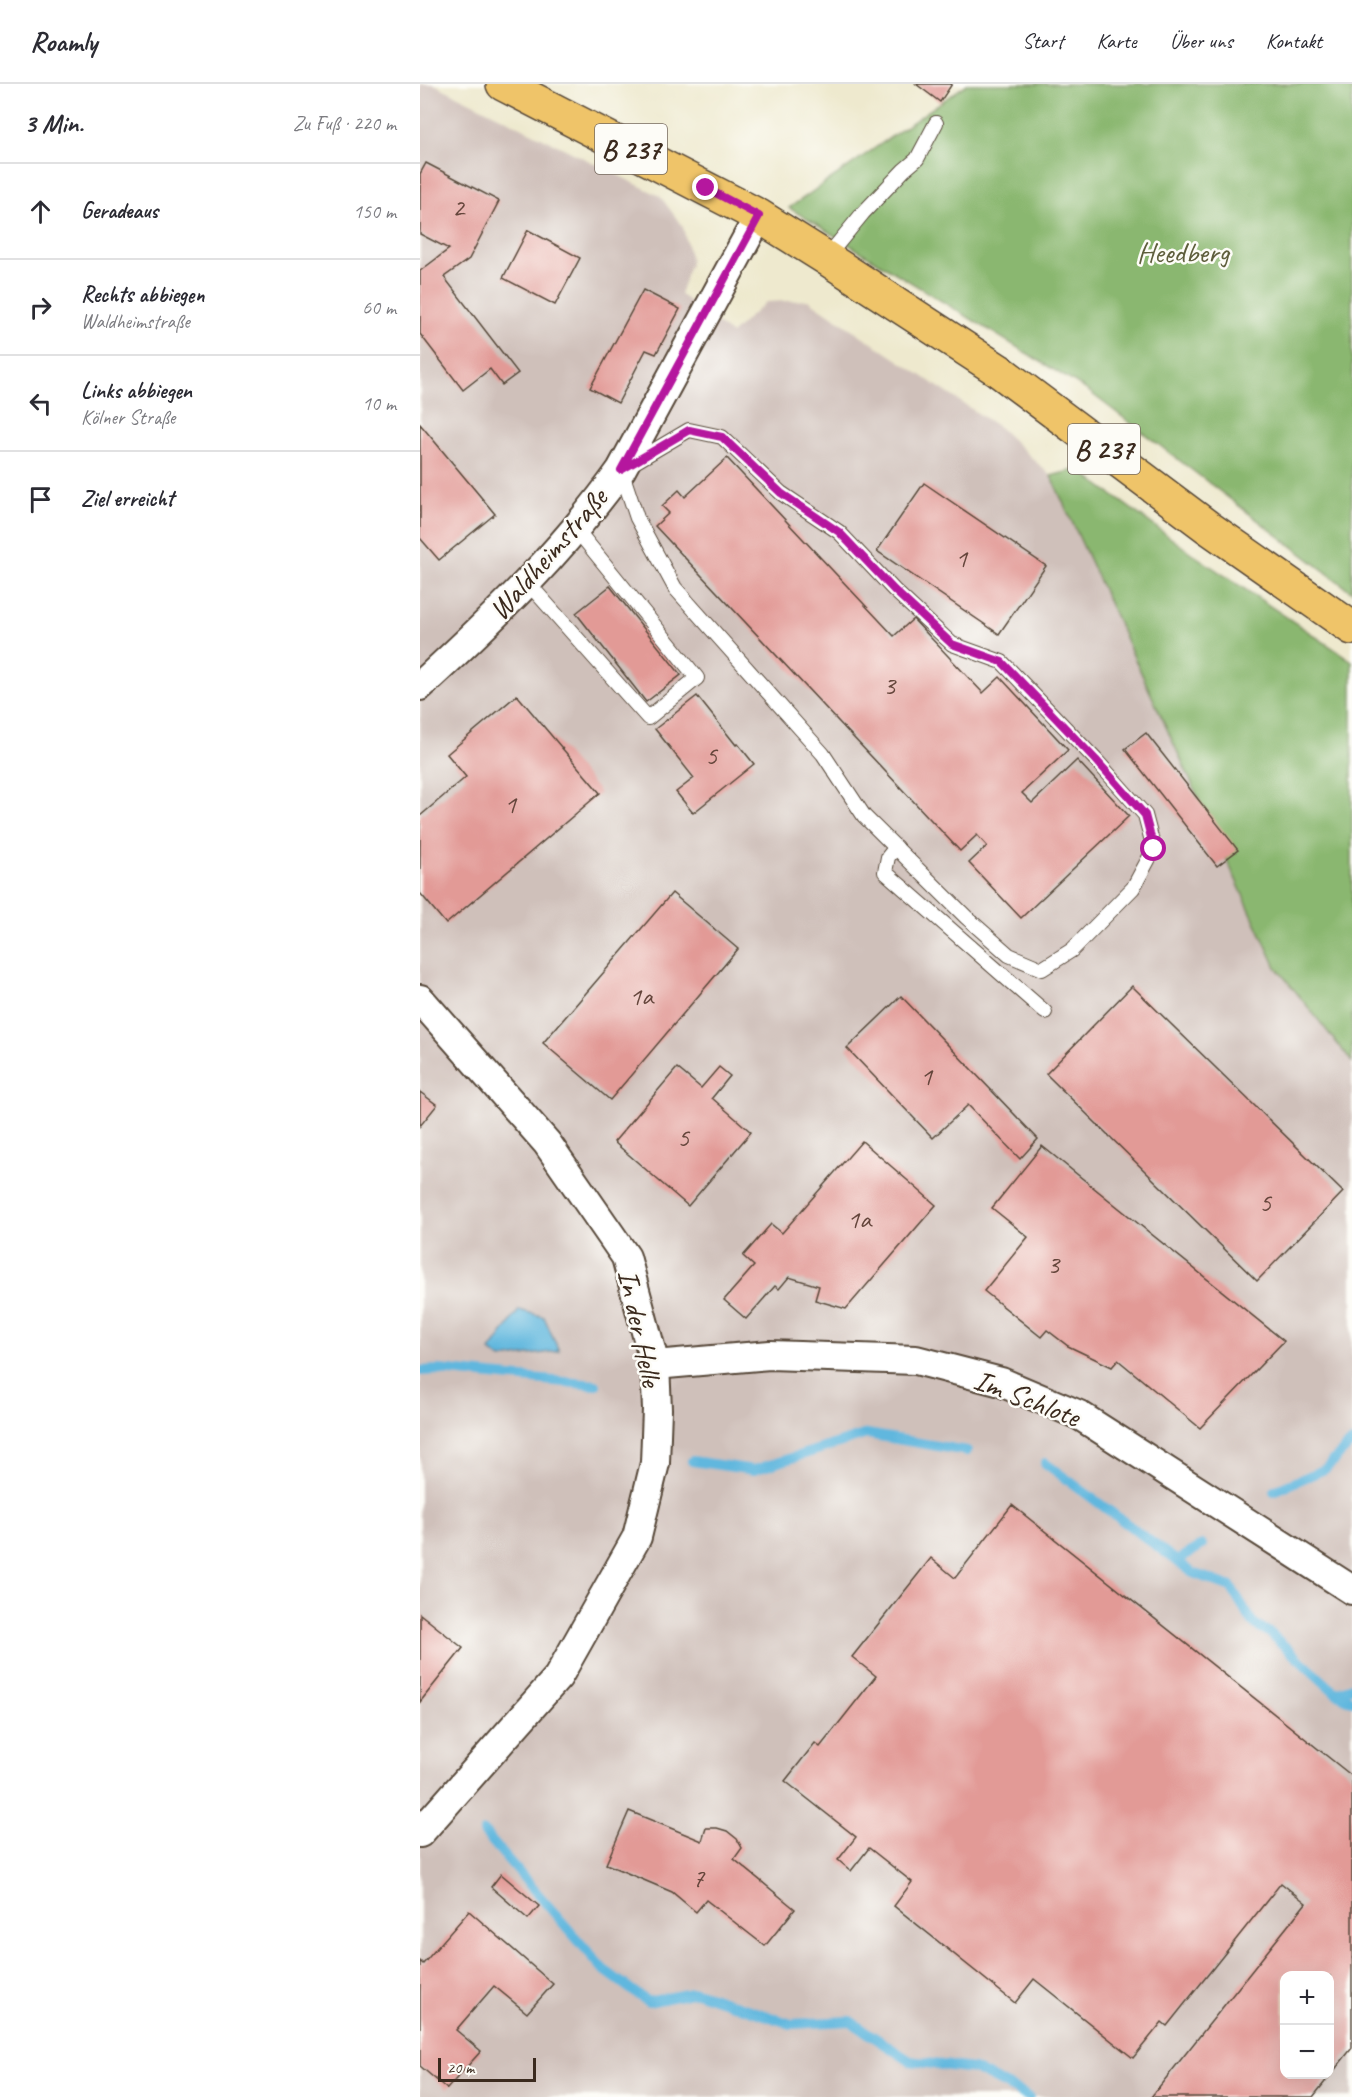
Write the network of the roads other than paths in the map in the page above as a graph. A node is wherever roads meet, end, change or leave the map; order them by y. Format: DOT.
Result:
graph roads {
  1 [pos="503,84"];
  2 [pos="936,123"];
  3 [pos="759,216"];
  4 [pos="826,258"];
  5 [pos="621,470"];
  6 [pos="576,529"];
  7 [pos="528,583"];
  8 [pos="1352,628"];
  9 [pos="420,686"];
  10 [pos="896,847"];
  11 [pos="420,999"];
  12 [pos="1045,1012"];
  13 [pos="654,1365"];
  14 [pos="1352,1590"];
  15 [pos="420,1833"];
  1 -- 3 [label="main road, B 237"];
  2 -- 4 [label="lane"];
  3 -- 4 [label="main road, B 237"];
  3 -- 5 [label="street, Waldheimstraße"];
  4 -- 8 [label="main road, B 237"];
  5 -- 6 [label="street, Waldheimstraße"];
  5 -- 10 [label="lane"];
  5 -- 10 [label="lane"];
  6 -- 7 [label="street, Waldheimstraße"];
  6 -- 7 [label="lane"];
  7 -- 9 [label="street, Waldheimstraße"];
  10 -- 12 [label="lane"];
  11 -- 13 [label="street, In der Helle"];
  13 -- 14 [label="street, Im Schlote"];
  13 -- 15 [label="street, In der Helle"];
}
